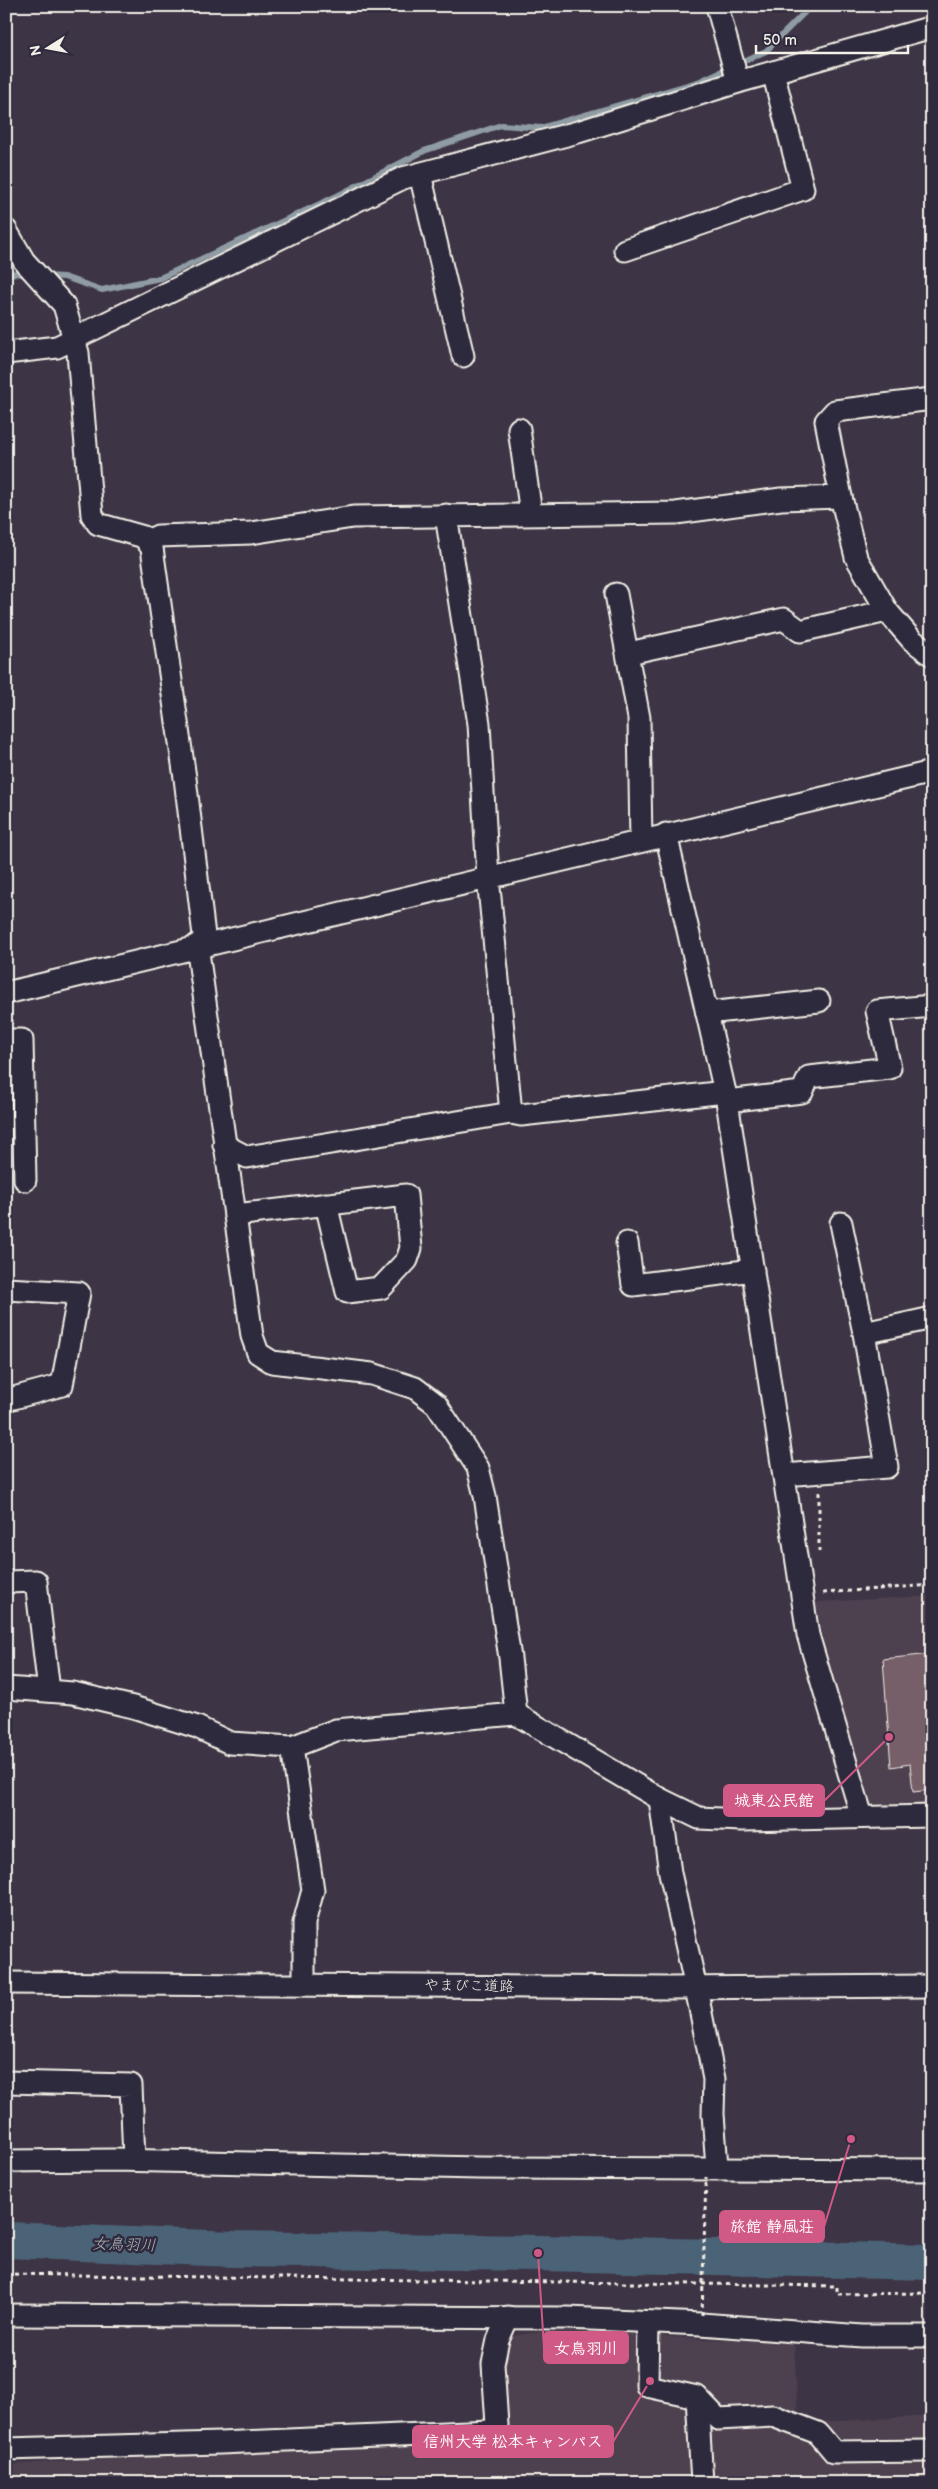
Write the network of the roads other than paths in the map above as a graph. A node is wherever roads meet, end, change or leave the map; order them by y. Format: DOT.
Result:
graph roads {
  1 [pos="717,6"];
  2 [pos="932,27"];
  3 [pos="773,72"];
  4 [pos="738,82"];
  5 [pos="420,174"];
  6 [pos="6,230"];
  7 [pos="624,250"];
  8 [pos="73,338"];
  9 [pos="6,353"];
  10 [pos="463,356"];
  11 [pos="932,399"];
  12 [pos="519,429"];
  13 [pos="841,497"];
  14 [pos="531,514"];
  15 [pos="446,515"];
  16 [pos="148,541"];
  17 [pos="616,594"];
  18 [pos="887,611"];
  19 [pos="629,653"];
  20 [pos="932,655"];
  21 [pos="932,772"];
  22 [pos="666,834"];
  23 [pos="641,841"];
  24 [pos="488,877"];
  25 [pos="201,945"];
  26 [pos="6,993"];
  27 [pos="819,1001"];
  28 [pos="932,1006"];
  29 [pos="707,1013"];
  30 [pos="6,1040"];
  31 [pos="726,1096"];
  32 [pos="511,1112"];
  33 [pos="224,1145"];
  34 [pos="25,1180"];
  35 [pos="326,1204"];
  36 [pos="235,1215"];
  37 [pos="841,1223"];
  38 [pos="627,1243"];
  39 [pos="753,1270"];
  40 [pos="6,1290"];
  41 [pos="932,1318"];
  42 [pos="864,1333"];
  43 [pos="6,1400"];
  44 [pos="784,1475"];
  45 [pos="6,1582"];
  46 [pos="6,1688"];
  47 [pos="49,1691"];
  48 [pos="516,1714"];
  49 [pos="292,1747"];
  50 [pos="660,1799"];
  51 [pos="932,1816"];
  52 [pos="862,1817"];
  53 [pos="6,1983"];
  54 [pos="304,1984"];
  55 [pos="932,1986"];
  56 [pos="696,1988"];
  57 [pos="6,2082"];
  58 [pos="134,2160"];
  59 [pos="6,2161"];
  60 [pos="932,2170"];
  61 [pos="712,2172"];
  62 [pos="6,2315"];
  63 [pos="508,2317"];
  64 [pos="648,2322"];
  65 [pos="932,2336"];
  66 [pos="697,2397"];
  67 [pos="6,2450"];
  68 [pos="932,2451"];
  69 [pos="702,2483"];
  1 -- 4 [label="street"];
  2 -- 3 [label="street"];
  3 -- 4 [label="street"];
  3 -- 7 [label="street"];
  4 -- 5 [label="street"];
  5 -- 8 [label="street"];
  5 -- 10 [label="street"];
  6 -- 8 [label="street"];
  8 -- 9 [label="street"];
  8 -- 16 [label="street"];
  11 -- 13 [label="street"];
  12 -- 14 [label="street"];
  13 -- 14 [label="street"];
  13 -- 18 [label="street"];
  14 -- 15 [label="street"];
  15 -- 16 [label="street"];
  15 -- 24 [label="street"];
  16 -- 25 [label="street"];
  17 -- 19 [label="street"];
  18 -- 19 [label="street"];
  18 -- 20 [label="street"];
  19 -- 23 [label="street"];
  21 -- 22 [label="street"];
  22 -- 23 [label="street"];
  22 -- 29 [label="street"];
  23 -- 24 [label="street"];
  24 -- 25 [label="street"];
  24 -- 32 [label="street"];
  25 -- 26 [label="street"];
  25 -- 33 [label="street"];
  27 -- 29 [label="street"];
  28 -- 31 [label="street"];
  29 -- 31 [label="street"];
  30 -- 34 [label="street"];
  31 -- 32 [label="street"];
  31 -- 39 [label="street"];
  32 -- 33 [label="street"];
  33 -- 36 [label="street"];
  35 -- 35 [label="street"];
  35 -- 36 [label="street"];
  36 -- 48 [label="street"];
  37 -- 42 [label="street"];
  38 -- 39 [label="street"];
  39 -- 44 [label="street"];
  40 -- 43 [label="street"];
  41 -- 42 [label="street"];
  42 -- 44 [label="street"];
  44 -- 52 [label="street"];
  45 -- 47 [label="street"];
  46 -- 47 [label="street"];
  47 -- 49 [label="street"];
  48 -- 49 [label="street"];
  48 -- 50 [label="street"];
  49 -- 54 [label="street"];
  50 -- 52 [label="street"];
  50 -- 56 [label="street"];
  51 -- 52 [label="street"];
  53 -- 54 [label="street, やまびこ道路"];
  54 -- 56 [label="street, やまびこ道路"];
  55 -- 56 [label="street, やまびこ道路"];
  56 -- 61 [label="street"];
  57 -- 58 [label="street"];
  58 -- 59 [label="street"];
  58 -- 61 [label="street"];
  60 -- 61 [label="street"];
  62 -- 63 [label="street"];
  63 -- 64 [label="street"];
  63 -- 67 [label="street"];
  64 -- 65 [label="street"];
  64 -- 66 [label="street"];
  66 -- 68 [label="street"];
  66 -- 69 [label="street"];
}
